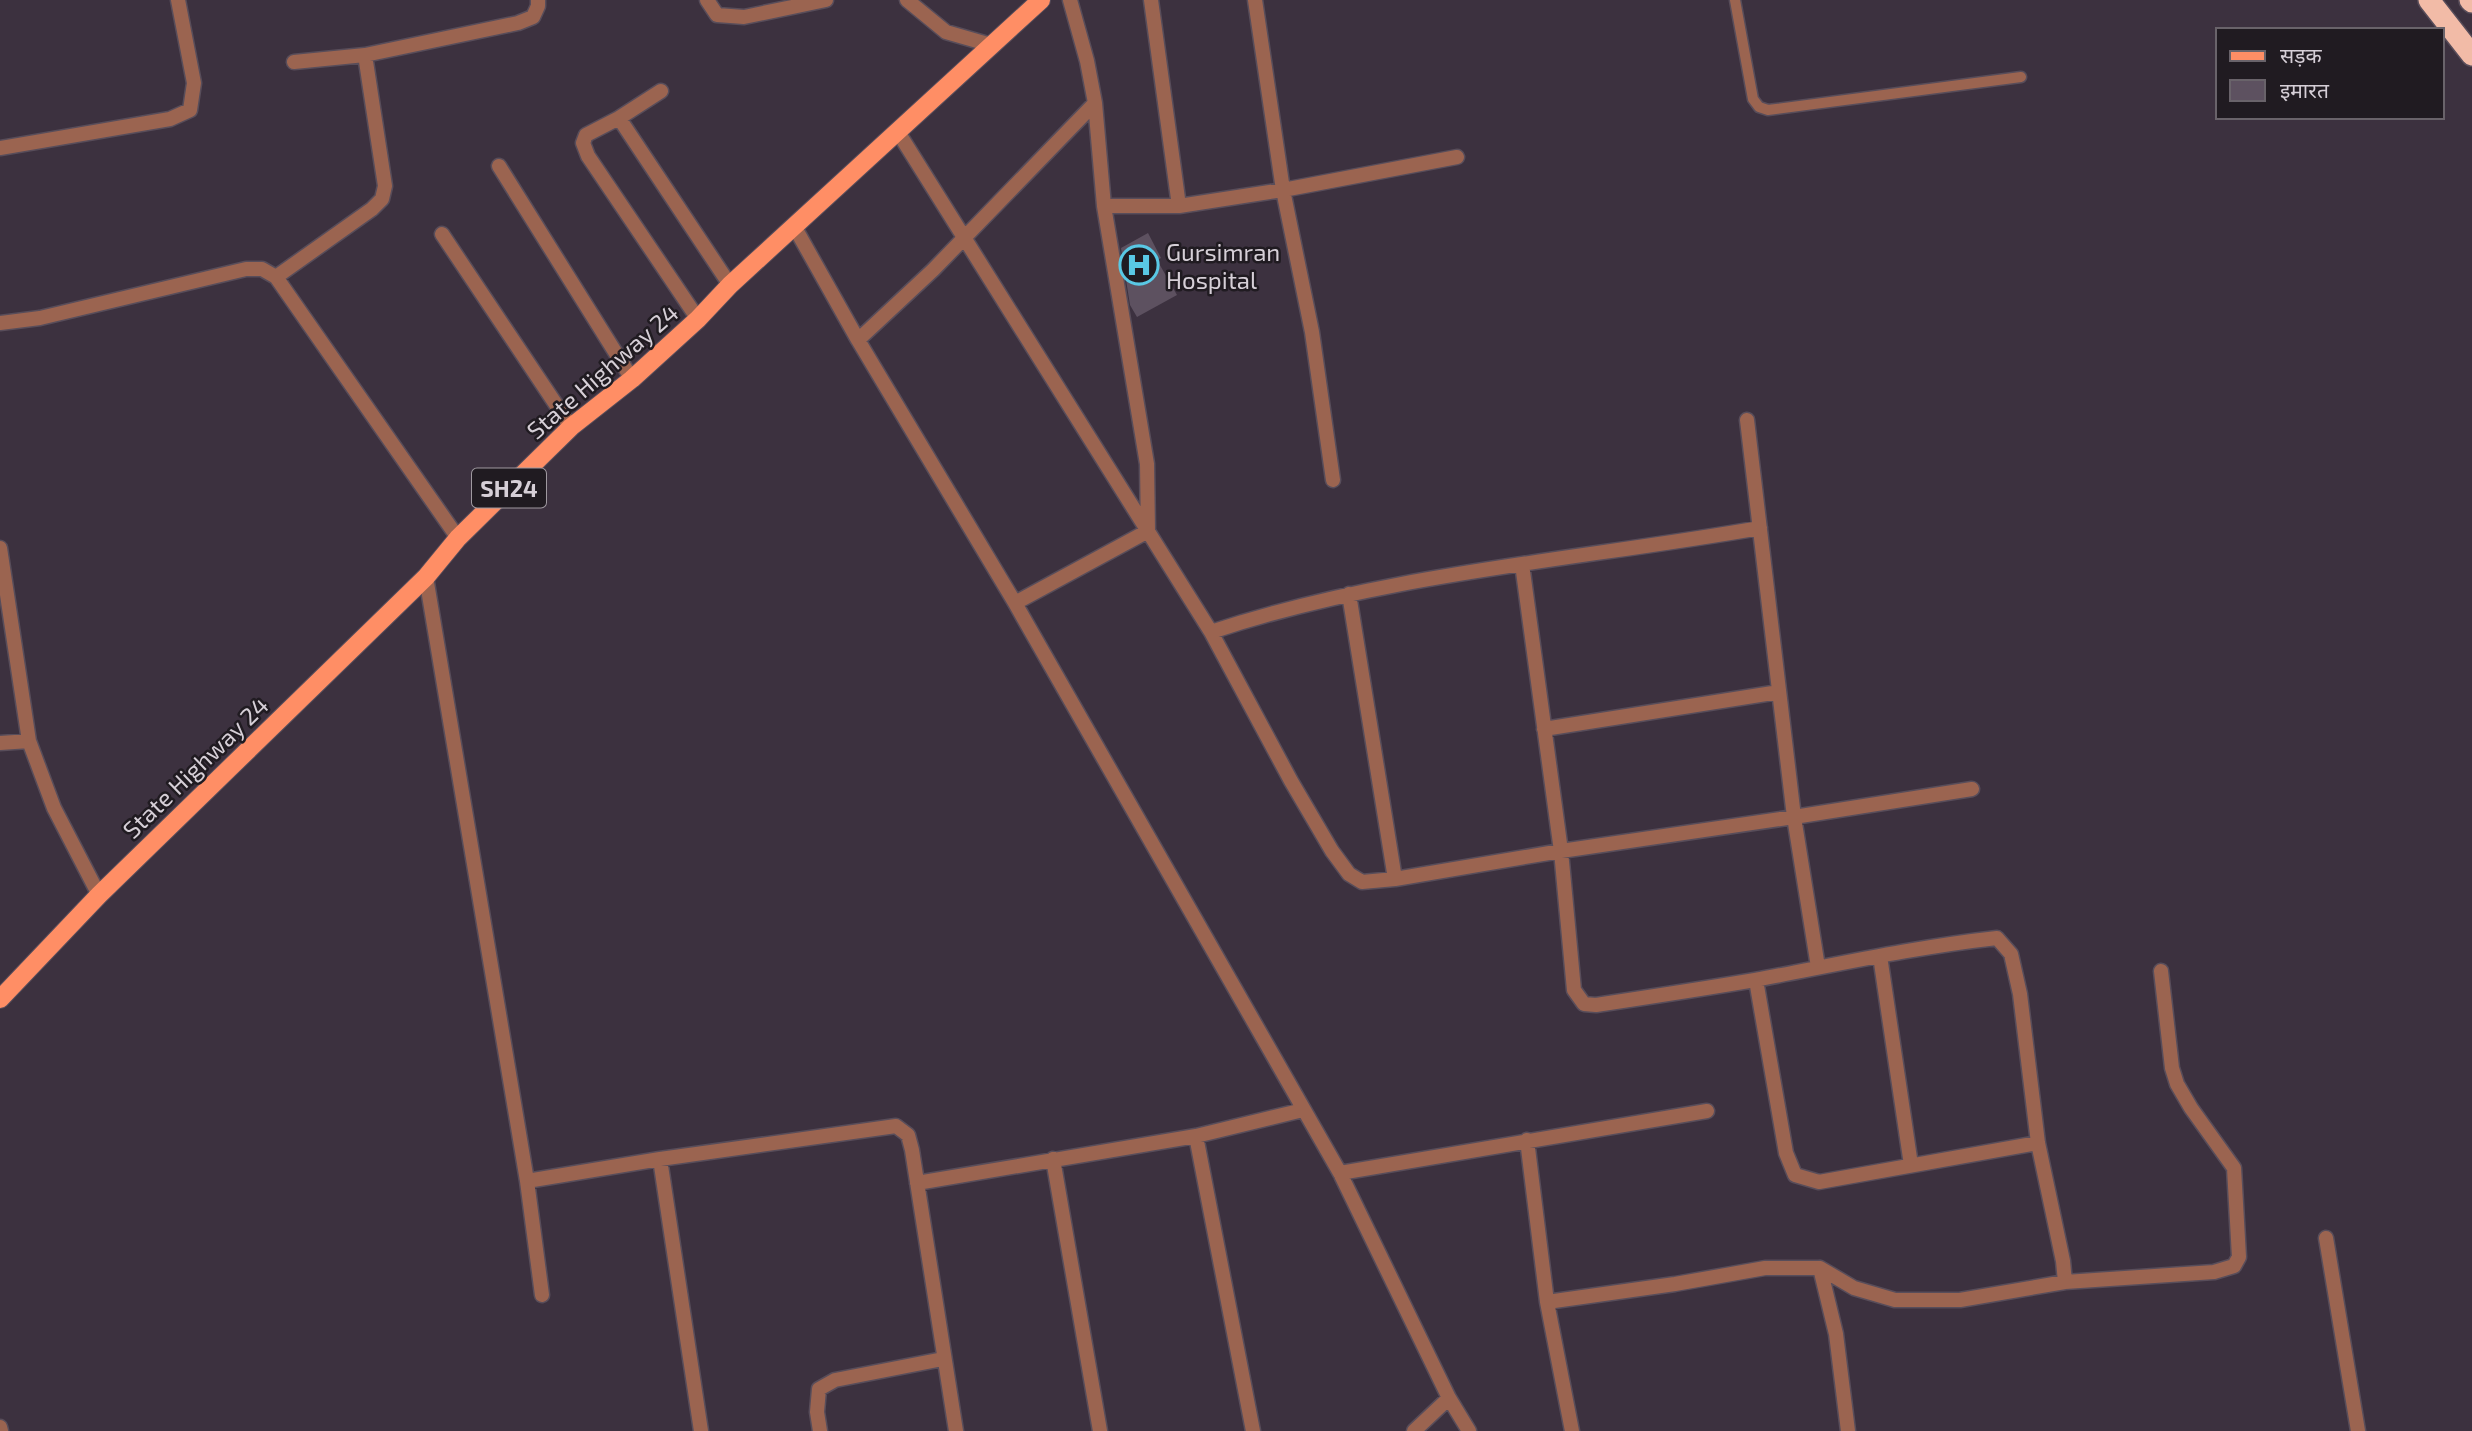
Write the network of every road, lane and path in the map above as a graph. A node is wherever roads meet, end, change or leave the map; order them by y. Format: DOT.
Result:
graph roads {
  1 [pos="178,0"];
  2 [pos="538,0"];
  3 [pos="707,0"];
  4 [pos="826,0"];
  5 [pos="907,0"];
  6 [pos="1041,0"];
  7 [pos="1070,0"];
  8 [pos="1151,0"];
  9 [pos="1255,0"];
  10 [pos="1735,0"];
  11 [pos="2429,0"];
  12 [pos="992,46"];
  13 [pos="365,55"];
  14 [pos="2472,55"];
  15 [pos="294,62"];
  16 [pos="2021,77"];
  17 [pos="661,92"];
  18 [pos="1095,103"];
  19 [pos="620,118"];
  20 [pos="898,132"];
  21 [pos="0,148"];
  22 [pos="1457,157"];
  23 [pos="499,166"];
  24 [pos="1283,190"];
  25 [pos="1104,206"];
  26 [pos="1179,206"];
  27 [pos="794,226"];
  28 [pos="442,234"];
  29 [pos="964,237"];
  30 [pos="276,277"];
  31 [pos="730,285"];
  32 [pos="698,319"];
  33 [pos="0,323"];
  34 [pos="858,340"];
  35 [pos="632,380"];
  36 [pos="1747,420"];
  37 [pos="571,427"];
  38 [pos="1333,480"];
  39 [pos="1760,528"];
  40 [pos="1148,531"];
  41 [pos="458,538"];
  42 [pos="0,548"];
  43 [pos="1522,564"];
  44 [pos="426,577"];
  45 [pos="1349,594"];
  46 [pos="1015,603"];
  47 [pos="1211,632"];
  48 [pos="1779,692"];
  49 [pos="1544,729"];
  50 [pos="29,741"];
  51 [pos="0,743"];
  52 [pos="1972,789"];
  53 [pos="1794,817"];
  54 [pos="1561,852"];
  55 [pos="1395,879"];
  56 [pos="99,895"];
  57 [pos="1880,956"];
  58 [pos="1818,967"];
  59 [pos="2161,971"];
  60 [pos="1756,980"];
  61 [pos="0,999"];
  62 [pos="1304,1110"];
  63 [pos="1707,1111"];
  64 [pos="1196,1136"];
  65 [pos="1527,1140"];
  66 [pos="2038,1143"];
  67 [pos="660,1159"];
  68 [pos="1053,1159"];
  69 [pos="1911,1165"];
  70 [pos="1340,1173"];
  71 [pos="527,1181"];
  72 [pos="917,1183"];
  73 [pos="2326,1238"];
  74 [pos="1820,1268"];
  75 [pos="2065,1282"];
  76 [pos="542,1295"];
  77 [pos="1547,1302"];
  78 [pos="943,1359"];
  79 [pos="1449,1398"];
  80 [pos="701,1431"];
  81 [pos="820,1431"];
  82 [pos="956,1431"];
  83 [pos="1100,1431"];
  84 [pos="1253,1431"];
  85 [pos="1414,1431"];
  86 [pos="1469,1431"];
  87 [pos="1572,1431"];
  88 [pos="1848,1431"];
  89 [pos="2358,1431"];
  1 -- 21 [label="street"];
  2 -- 13 [label="street"];
  3 -- 4 [label="street"];
  5 -- 12 [label="street"];
  6 -- 12 [label="main road, State Highway 24 / SH24"];
  7 -- 18 [label="street"];
  8 -- 26 [label="street"];
  9 -- 24 [label="street"];
  10 -- 16 [label="lane"];
  11 -- 14 [label="highway"];
  12 -- 20 [label="main road, State Highway 24 / SH24"];
  13 -- 15 [label="street"];
  13 -- 30 [label="street"];
  17 -- 19 [label="street"];
  18 -- 25 [label="street"];
  18 -- 29 [label="street"];
  19 -- 31 [label="street"];
  19 -- 32 [label="street"];
  20 -- 27 [label="main road, State Highway 24 / SH24"];
  20 -- 29 [label="street"];
  22 -- 24 [label="street"];
  23 -- 35 [label="street"];
  24 -- 26 [label="street"];
  24 -- 38 [label="street"];
  25 -- 26 [label="street"];
  25 -- 40 [label="street"];
  27 -- 31 [label="main road, State Highway 24 / SH24"];
  27 -- 34 [label="street"];
  28 -- 37 [label="street"];
  29 -- 34 [label="street"];
  29 -- 40 [label="street"];
  30 -- 33 [label="street"];
  30 -- 41 [label="street"];
  31 -- 32 [label="main road, State Highway 24 / SH24"];
  32 -- 35 [label="main road, State Highway 24 / SH24"];
  34 -- 46 [label="street"];
  35 -- 37 [label="main road, State Highway 24 / SH24"];
  36 -- 39 [label="street"];
  37 -- 41 [label="main road, State Highway 24 / SH24"];
  39 -- 43 [label="street"];
  39 -- 48 [label="street"];
  40 -- 46 [label="street"];
  40 -- 47 [label="street"];
  41 -- 44 [label="main road, State Highway 24 / SH24"];
  42 -- 50 [label="street"];
  43 -- 45 [label="street"];
  43 -- 49 [label="street"];
  44 -- 56 [label="main road, State Highway 24 / SH24"];
  44 -- 71 [label="street"];
  45 -- 47 [label="street"];
  45 -- 55 [label="street"];
  46 -- 62 [label="street"];
  47 -- 55 [label="street"];
  48 -- 49 [label="street"];
  48 -- 53 [label="street"];
  49 -- 54 [label="street"];
  50 -- 51 [label="street"];
  50 -- 56 [label="street"];
  52 -- 53 [label="street"];
  53 -- 54 [label="street"];
  53 -- 58 [label="street"];
  54 -- 55 [label="street"];
  54 -- 60 [label="street"];
  56 -- 61 [label="main road, State Highway 24 / SH24"];
  57 -- 58 [label="street"];
  57 -- 66 [label="street"];
  57 -- 69 [label="street"];
  58 -- 60 [label="street"];
  59 -- 75 [label="street"];
  60 -- 69 [label="street"];
  62 -- 64 [label="street"];
  62 -- 70 [label="street"];
  63 -- 65 [label="street"];
  64 -- 68 [label="street"];
  64 -- 84 [label="street"];
  65 -- 70 [label="street"];
  65 -- 77 [label="street"];
  66 -- 69 [label="street"];
  66 -- 75 [label="street"];
  67 -- 71 [label="street"];
  67 -- 72 [label="street"];
  67 -- 80 [label="street"];
  68 -- 72 [label="street"];
  68 -- 83 [label="street"];
  70 -- 79 [label="street"];
  71 -- 76 [label="street"];
  72 -- 78 [label="street"];
  73 -- 89 [label="street"];
  74 -- 75 [label="street"];
  74 -- 77 [label="street"];
  74 -- 88 [label="street"];
  77 -- 87 [label="street"];
  78 -- 81 [label="street"];
  78 -- 82 [label="street"];
  79 -- 85 [label="street"];
  79 -- 86 [label="street"];
}
